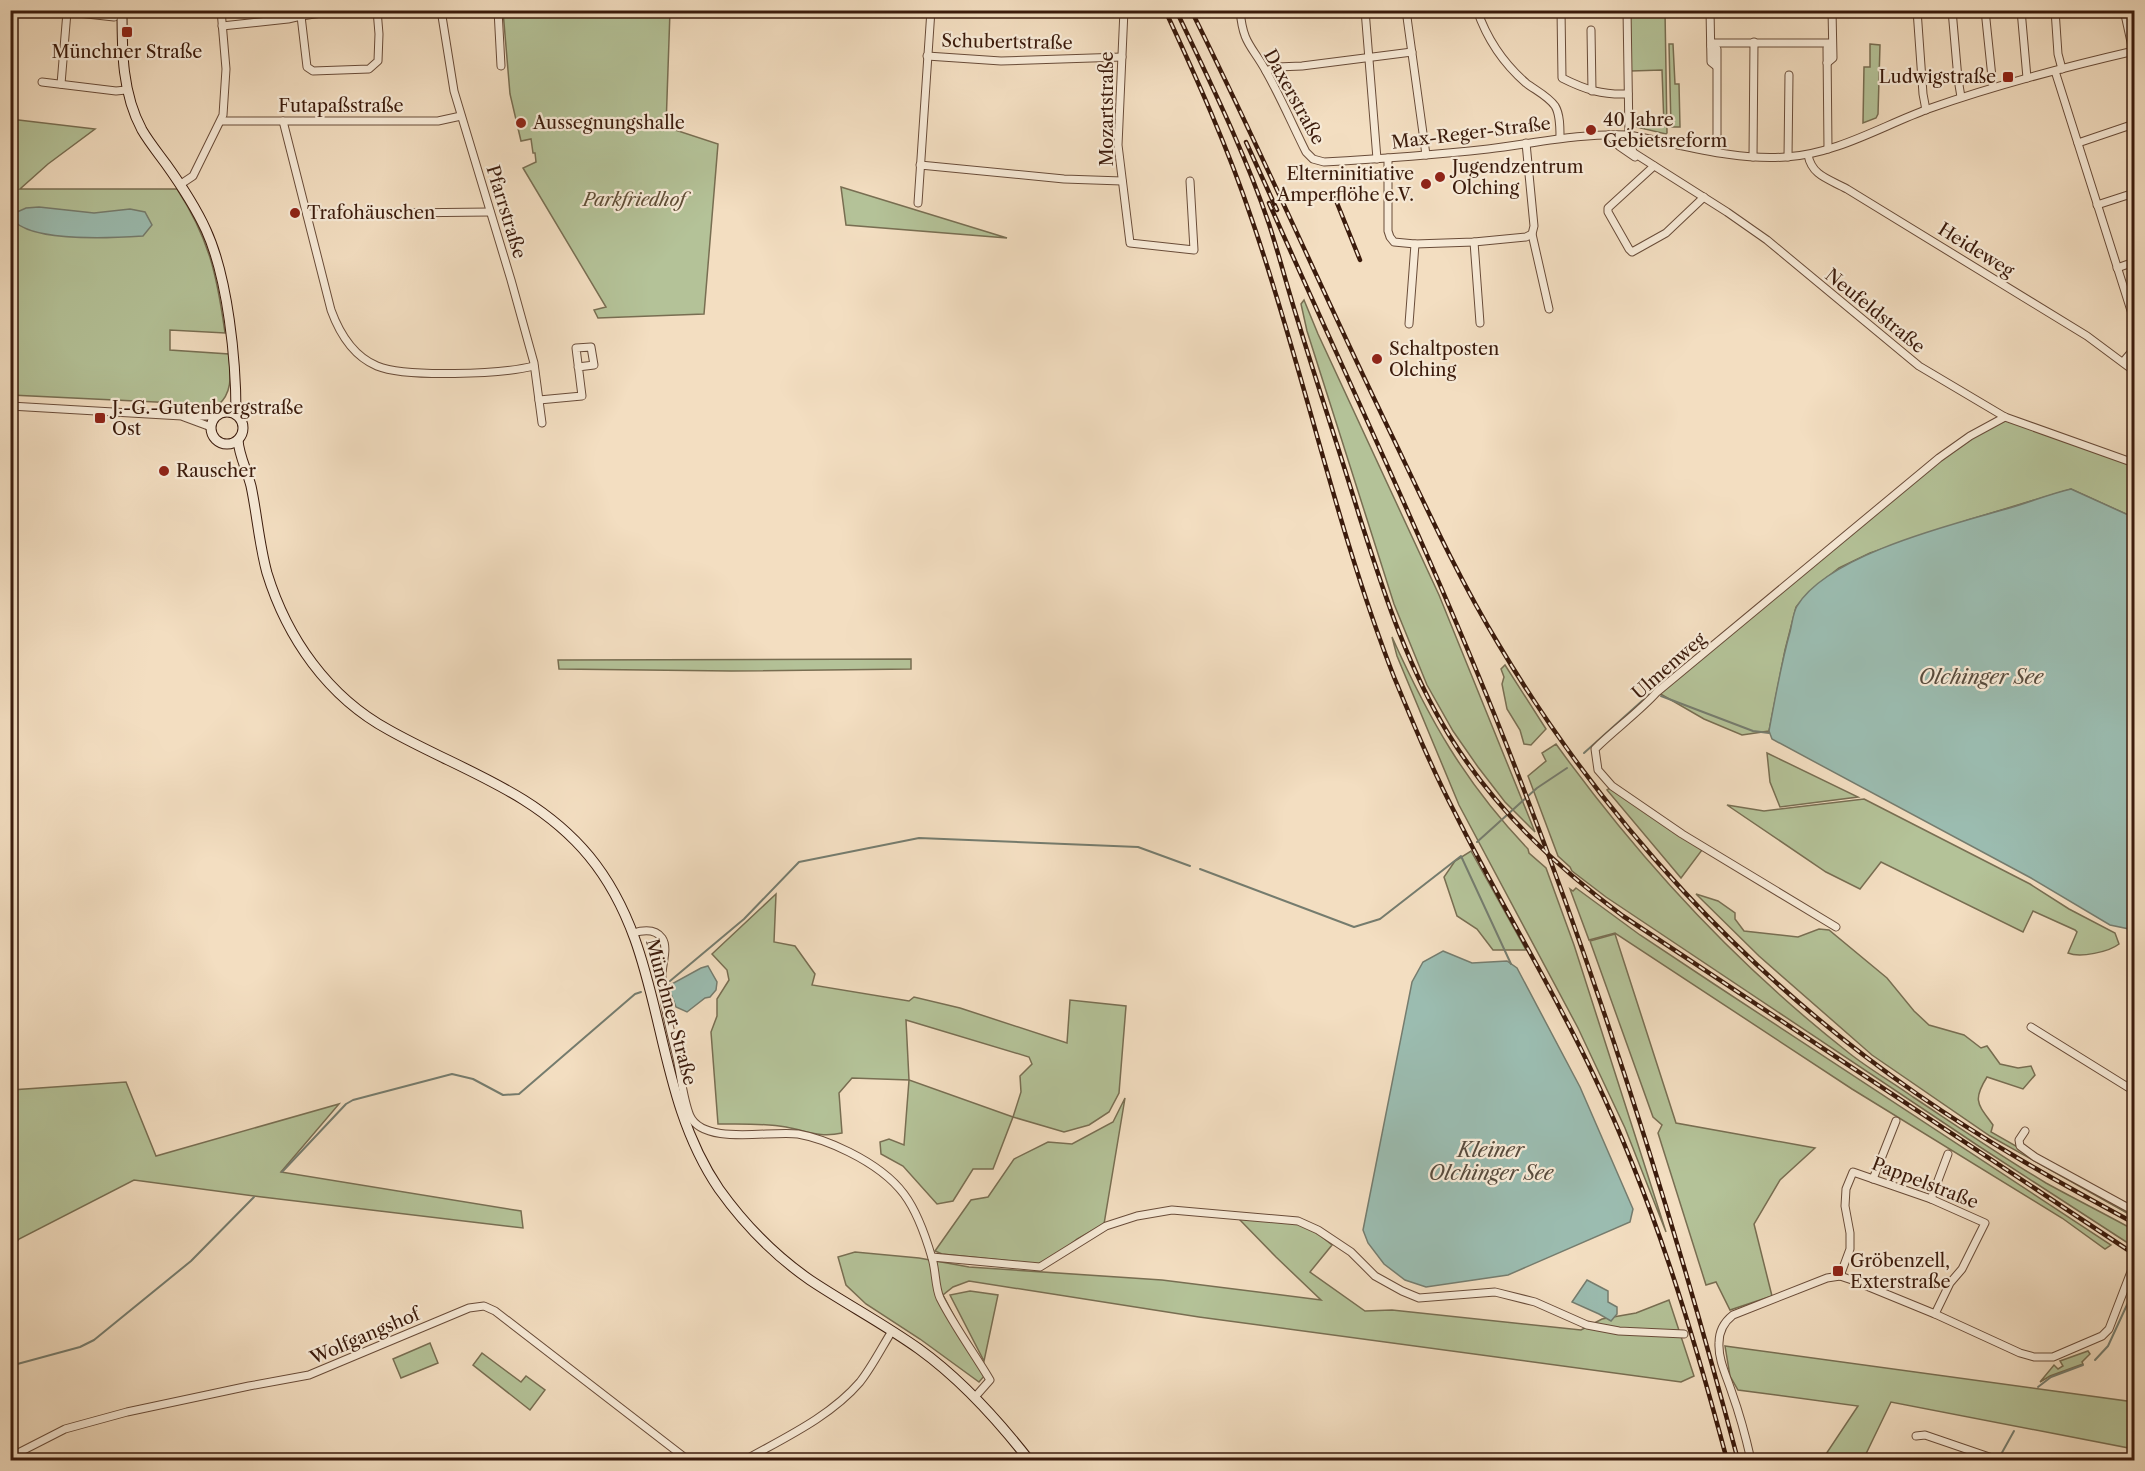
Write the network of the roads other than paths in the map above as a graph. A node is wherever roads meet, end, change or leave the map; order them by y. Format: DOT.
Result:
graph roads {
  1 [pos="51,10"];
  2 [pos="221,10"];
  3 [pos="288,10"];
  4 [pos="342,10"];
  5 [pos="377,10"];
  6 [pos="441,10"];
  7 [pos="498,10"];
  8 [pos="931,10"];
  9 [pos="1124,10"];
  10 [pos="1240,10"];
  11 [pos="1365,10"];
  12 [pos="1406,10"];
  13 [pos="1477,10"];
  14 [pos="1561,10"];
  15 [pos="1627,10"];
  16 [pos="1710,10"];
  17 [pos="1832,10"];
  18 [pos="1917,10"];
  19 [pos="1952,10"];
  20 [pos="1985,10"];
  21 [pos="2020,10"];
  22 [pos="2055,10"];
  23 [pos="2124,10"];
  24 [pos="67,12"];
  25 [pos="118,14"];
  26 [pos="301,15"];
  27 [pos="288,19"];
  28 [pos="222,26"];
  29 [pos="1591,30"];
  30 [pos="1754,42"];
  31 [pos="1711,44"];
  32 [pos="1832,44"];
  33 [pos="2134,51"];
  34 [pos="1412,52"];
  35 [pos="927,56"];
  36 [pos="1122,57"];
  37 [pos="1368,58"];
  38 [pos="501,66"];
  39 [pos="2059,70"];
  40 [pos="1266,71"];
  41 [pos="1789,75"];
  42 [pos="2027,78"];
  43 [pos="42,81"];
  44 [pos="61,84"];
  45 [pos="1993,87"];
  46 [pos="126,90"];
  47 [pos="1592,92"];
  48 [pos="1628,94"];
  49 [pos="1961,98"];
  50 [pos="1926,110"];
  51 [pos="461,116"];
  52 [pos="221,121"];
  53 [pos="283,121"];
  54 [pos="2134,124"];
  55 [pos="1609,135"];
  56 [pos="1629,135"];
  57 [pos="1560,137"];
  58 [pos="1526,143"];
  59 [pos="2078,143"];
  60 [pos="1828,149"];
  61 [pos="1717,152"];
  62 [pos="1808,154"];
  63 [pos="1426,155"];
  64 [pos="1753,157"];
  65 [pos="1788,157"];
  66 [pos="1388,158"];
  67 [pos="1377,159"];
  68 [pos="1643,160"];
  69 [pos="1317,161"];
  70 [pos="920,165"];
  71 [pos="1654,166"];
  72 [pos="1122,181"];
  73 [pos="1190,181"];
  74 [pos="181,184"];
  75 [pos="2134,193"];
  76 [pos="1704,197"];
  77 [pos="918,203"];
  78 [pos="2097,205"];
  79 [pos="490,212"];
  80 [pos="307,214"];
  81 [pos="1532,234"];
  82 [pos="1474,242"];
  83 [pos="1414,244"];
  84 [pos="2134,262"];
  85 [pos="2117,268"];
  86 [pos="1549,309"];
  87 [pos="2134,320"];
  88 [pos="1480,323"];
  89 [pos="1409,324"];
  90 [pos="2134,350"];
  91 [pos="2123,362"];
  92 [pos="534,366"];
  93 [pos="578,367"];
  94 [pos="2134,371"];
  95 [pos="236,383"];
  96 [pos="539,400"];
  97 [pos="10,406"];
  98 [pos="236,413"];
  99 [pos="220,414"];
  100 [pos="182,416"];
  101 [pos="2005,417"];
  102 [pos="542,423"];
  103 [pos="211,427"];
  104 [pos="238,440"];
  105 [pos="228,444"];
  106 [pos="2134,463"];
  107 [pos="252,500"];
  108 [pos="1836,927"];
  109 [pos="633,933"];
  110 [pos="2031,1027"];
  111 [pos="2134,1091"];
  112 [pos="1896,1121"];
  113 [pos="2025,1131"];
  114 [pos="1948,1154"];
  115 [pos="1873,1179"];
  116 [pos="1931,1199"];
  117 [pos="2134,1211"];
  118 [pos="932,1257"];
  119 [pos="2134,1264"];
  120 [pos="1840,1276"];
  121 [pos="1935,1314"];
  122 [pos="892,1330"];
  123 [pos="1684,1334"];
  124 [pos="975,1398"];
  125 [pos="1916,1436"];
  126 [pos="1993,1460"];
  127 [pos="13,1461"];
  128 [pos="688,1461"];
  129 [pos="745,1461"];
  130 [pos="1029,1461"];
  131 [pos="1751,1461"];
  1 -- 24 [label="street"];
  2 -- 28 [label="street"];
  3 -- 27 [label="street"];
  4 -- 26 [label="street"];
  5 -- 26 [label="street"];
  6 -- 51 [label="street, Pfarrstraße"];
  7 -- 38 [label="street"];
  8 -- 35 [label="street"];
  9 -- 36 [label="street, Mozartstraße"];
  10 -- 40 [label="street, Daxerstraße"];
  11 -- 37 [label="street"];
  12 -- 34 [label="street"];
  13 -- 57 [label="street"];
  14 -- 47 [label="street"];
  15 -- 48 [label="street"];
  16 -- 31 [label="street"];
  17 -- 32 [label="street"];
  18 -- 50 [label="street"];
  19 -- 49 [label="street"];
  20 -- 45 [label="street"];
  21 -- 42 [label="street"];
  22 -- 39 [label="street"];
  23 -- 33 [label="street"];
  24 -- 25 [label="street"];
  24 -- 44 [label="street"];
  25 -- 46 [label="main road"];
  26 -- 27 [label="street"];
  27 -- 28 [label="street"];
  28 -- 52 [label="street"];
  29 -- 47 [label="street"];
  30 -- 31 [label="street"];
  30 -- 32 [label="street"];
  30 -- 64 [label="street"];
  31 -- 61 [label="street"];
  32 -- 60 [label="street"];
  33 -- 39 [label="street"];
  34 -- 37 [label="street"];
  34 -- 63 [label="street"];
  35 -- 36 [label="street, Schubertstraße"];
  35 -- 70 [label="street"];
  36 -- 72 [label="street, Mozartstraße"];
  37 -- 40 [label="street"];
  37 -- 67 [label="street"];
  39 -- 42 [label="street"];
  39 -- 59 [label="street"];
  40 -- 69 [label="street, Daxerstraße"];
  41 -- 65 [label="street"];
  42 -- 45 [label="street"];
  43 -- 44 [label="street"];
  44 -- 46 [label="street"];
  45 -- 49 [label="street"];
  46 -- 74 [label="main road"];
  47 -- 48 [label="street"];
  48 -- 56 [label="street"];
  49 -- 50 [label="street"];
  50 -- 60 [label="street"];
  51 -- 53 [label="street, Futapaßstraße"];
  51 -- 79 [label="street, Pfarrstraße"];
  52 -- 53 [label="street, Futapaßstraße"];
  52 -- 74 [label="street"];
  53 -- 80 [label="street"];
  54 -- 59 [label="street"];
  55 -- 56 [label="street, Max-Reger-Straße"];
  55 -- 57 [label="street, Max-Reger-Straße"];
  55 -- 68 [label="street, Neufeldstraße"];
  56 -- 61 [label="street"];
  56 -- 68 [label="street"];
  57 -- 58 [label="street, Max-Reger-Straße"];
  58 -- 63 [label="street, Max-Reger-Straße"];
  58 -- 81 [label="street"];
  59 -- 78 [label="street"];
  60 -- 62 [label="street"];
  61 -- 64 [label="street"];
  62 -- 65 [label="street"];
  62 -- 91 [label="street, Heideweg"];
  63 -- 66 [label="street, Max-Reger-Straße"];
  64 -- 65 [label="street"];
  66 -- 67 [label="street, Max-Reger-Straße"];
  66 -- 83 [label="street"];
  67 -- 69 [label="street, Max-Reger-Straße"];
  68 -- 71 [label="street, Neufeldstraße"];
  70 -- 72 [label="street"];
  70 -- 77 [label="street"];
  71 -- 76 [label="street, Neufeldstraße"];
  71 -- 76 [label="street"];
  72 -- 73 [label="street, Mozartstraße"];
  74 -- 95 [label="main road"];
  75 -- 78 [label="street"];
  76 -- 101 [label="street, Neufeldstraße"];
  78 -- 85 [label="street"];
  79 -- 80 [label="street"];
  79 -- 92 [label="street, Pfarrstraße"];
  80 -- 92 [label="street"];
  81 -- 82 [label="street"];
  81 -- 86 [label="street"];
  82 -- 83 [label="street"];
  82 -- 88 [label="street"];
  83 -- 89 [label="street"];
  84 -- 85 [label="street"];
  85 -- 87 [label="street"];
  90 -- 91 [label="street"];
  91 -- 94 [label="street, Heideweg"];
  92 -- 96 [label="street, Pfarrstraße"];
  93 -- 96 [label="street"];
  95 -- 98 [label="main road"];
  95 -- 99 [label="main road"];
  96 -- 102 [label="street, Pfarrstraße"];
  97 -- 100 [label="street"];
  98 -- 99 [label="main road"];
  98 -- 104 [label="main road"];
  99 -- 100 [label="street"];
  99 -- 103 [label="main road"];
  100 -- 103 [label="street"];
  101 -- 106 [label="street, Neufeldstraße"];
  101 -- 108 [label="street, Ulmenweg"];
  103 -- 105 [label="main road"];
  104 -- 105 [label="main road"];
  104 -- 107 [label="main road"];
  105 -- 107 [label="main road"];
  107 -- 109 [label="main road, Münchner Straße"];
  109 -- 118 [label="street"];
  109 -- 122 [label="main road, Münchner Straße"];
  110 -- 111 [label="street"];
  112 -- 115 [label="street"];
  113 -- 117 [label="street"];
  114 -- 116 [label="street"];
  115 -- 116 [label="street, Pappelstraße"];
  115 -- 120 [label="street, Pappelstraße"];
  116 -- 121 [label="street, Pappelstraße"];
  118 -- 123 [label="street"];
  118 -- 124 [label="street"];
  119 -- 121 [label="street"];
  120 -- 121 [label="street"];
  120 -- 131 [label="street"];
  122 -- 124 [label="main road, Münchner Straße"];
  122 -- 129 [label="street"];
  124 -- 130 [label="main road, Münchner Straße"];
  125 -- 126 [label="street"];
  127 -- 128 [label="street, Wolfgangshof"];
}
